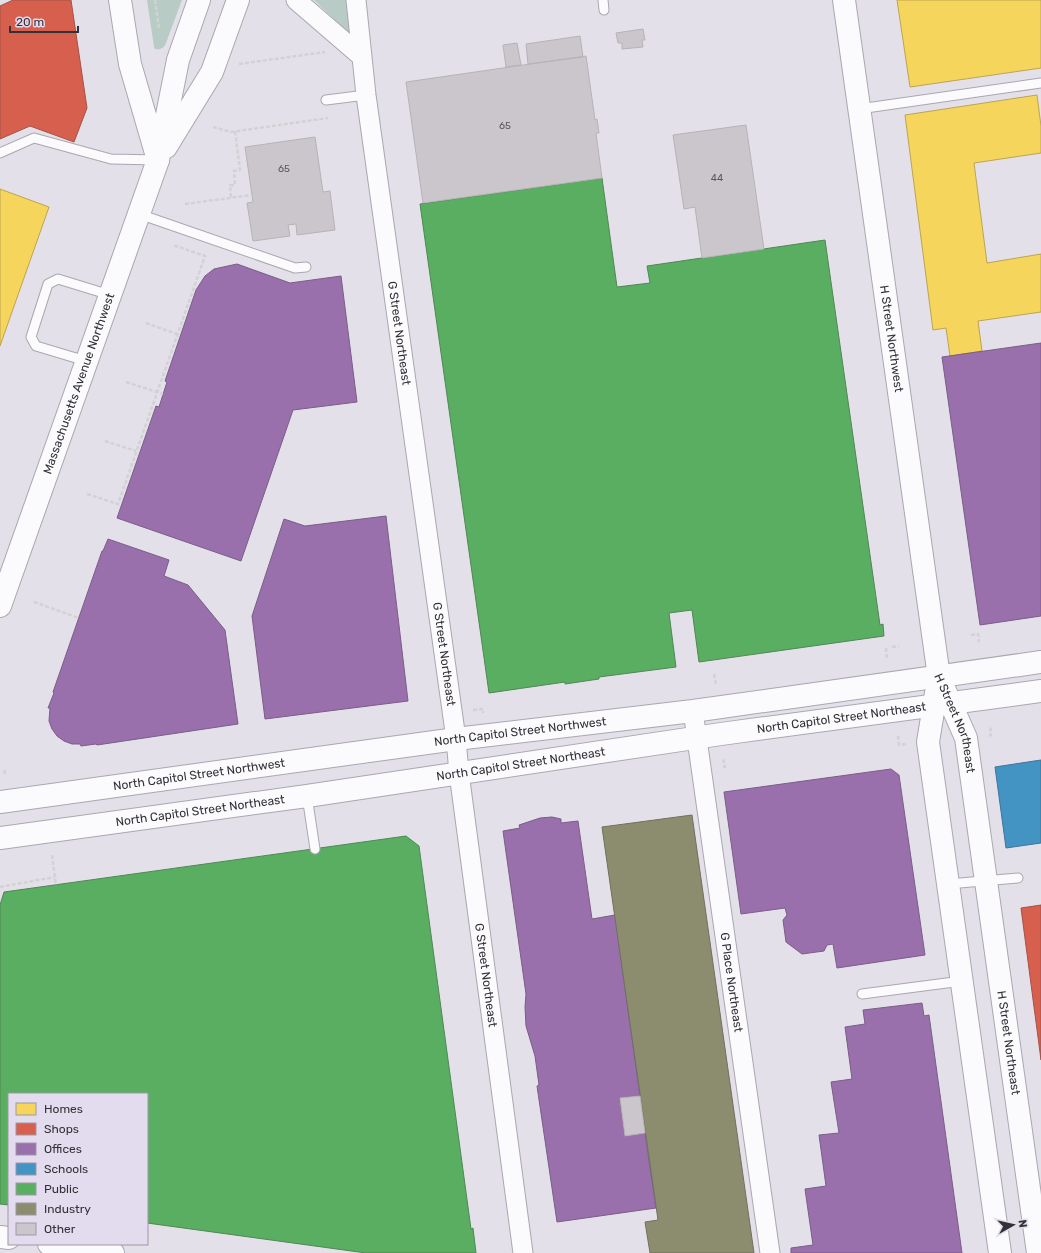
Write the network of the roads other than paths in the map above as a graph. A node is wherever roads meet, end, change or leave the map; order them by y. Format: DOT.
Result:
graph roads {
  1 [pos="120,0"];
  2 [pos="199,0"];
  3 [pos="238,0"];
  4 [pos="296,0"];
  5 [pos="356,0"];
  6 [pos="602,0"];
  7 [pos="844,0"];
  8 [pos="604,10"];
  9 [pos="361,56"];
  10 [pos="1041,83"];
  11 [pos="366,95"];
  12 [pos="326,100"];
  13 [pos="859,110"];
  14 [pos="0,153"];
  15 [pos="158,160"];
  16 [pos="139,214"];
  17 [pos="306,267"];
  18 [pos="110,296"];
  19 [pos="87,361"];
  20 [pos="0,606"];
  21 [pos="1041,662"];
  22 [pos="939,676"];
  23 [pos="1041,691"];
  24 [pos="942,705"];
  25 [pos="693,711"];
  26 [pos="697,738"];
  27 [pos="456,739"];
  28 [pos="302,761"];
  29 [pos="459,773"];
  30 [pos="307,796"];
  31 [pos="0,802"];
  32 [pos="0,838"];
  33 [pos="315,849"];
  34 [pos="1018,878"];
  35 [pos="986,881"];
  36 [pos="948,884"];
  37 [pos="962,981"];
  38 [pos="862,994"];
  39 [pos="56,1245"];
  40 [pos="113,1253"];
  41 [pos="523,1253"];
  42 [pos="770,1253"];
  43 [pos="1000,1253"];
  44 [pos="1038,1253"];
  1 -- 15 [label="main road"];
  2 -- 15 [label="main road, Massachusetts Avenue Northwest"];
  3 -- 15 [label="main road, Massachusetts Avenue Northwest"];
  4 -- 9 [label="street"];
  5 -- 9 [label="street, G Street Northeast"];
  6 -- 8 [label="lane"];
  7 -- 13 [label="main road, H Street Northwest"];
  9 -- 11 [label="street, G Street Northeast"];
  10 -- 13 [label="lane"];
  11 -- 12 [label="lane"];
  11 -- 27 [label="street, G Street Northeast"];
  13 -- 22 [label="main road, H Street Northwest"];
  14 -- 15 [label="lane"];
  15 -- 16 [label="main road, Massachusetts Avenue Northwest"];
  16 -- 17 [label="lane"];
  16 -- 18 [label="main road, Massachusetts Avenue Northwest"];
  18 -- 19 [label="main road, Massachusetts Avenue Northwest"];
  18 -- 19 [label="lane"];
  19 -- 20 [label="main road, Massachusetts Avenue Northwest"];
  21 -- 22 [label="main road, North Capitol Street Northwest"];
  22 -- 24 [label="main road, H Street Northeast"];
  22 -- 25 [label="main road, North Capitol Street Northwest"];
  23 -- 24 [label="main road, North Capitol Street Northeast"];
  24 -- 26 [label="main road, North Capitol Street Northeast"];
  24 -- 35 [label="main road, H Street Northeast"];
  24 -- 36 [label="main road, H Street Northeast"];
  25 -- 26 [label="street, G Place Northeast"];
  25 -- 27 [label="main road, North Capitol Street Northwest"];
  26 -- 29 [label="main road, North Capitol Street Northeast"];
  26 -- 42 [label="street, G Place Northeast"];
  27 -- 28 [label="main road, North Capitol Street Northwest"];
  27 -- 29 [label="street, G Street Northeast"];
  28 -- 30 [label="main road"];
  28 -- 31 [label="main road, North Capitol Street Northwest"];
  29 -- 30 [label="main road, North Capitol Street Northeast"];
  29 -- 41 [label="street, G Street Northeast"];
  30 -- 32 [label="main road, North Capitol Street Northeast"];
  30 -- 33 [label="lane"];
  34 -- 35 [label="lane"];
  35 -- 36 [label="lane"];
  35 -- 44 [label="main road, H Street Northeast"];
  36 -- 37 [label="main road, H Street Northeast"];
  37 -- 38 [label="lane"];
  37 -- 43 [label="main road, H Street Northeast"];
  39 -- 40 [label="main road"];
}
